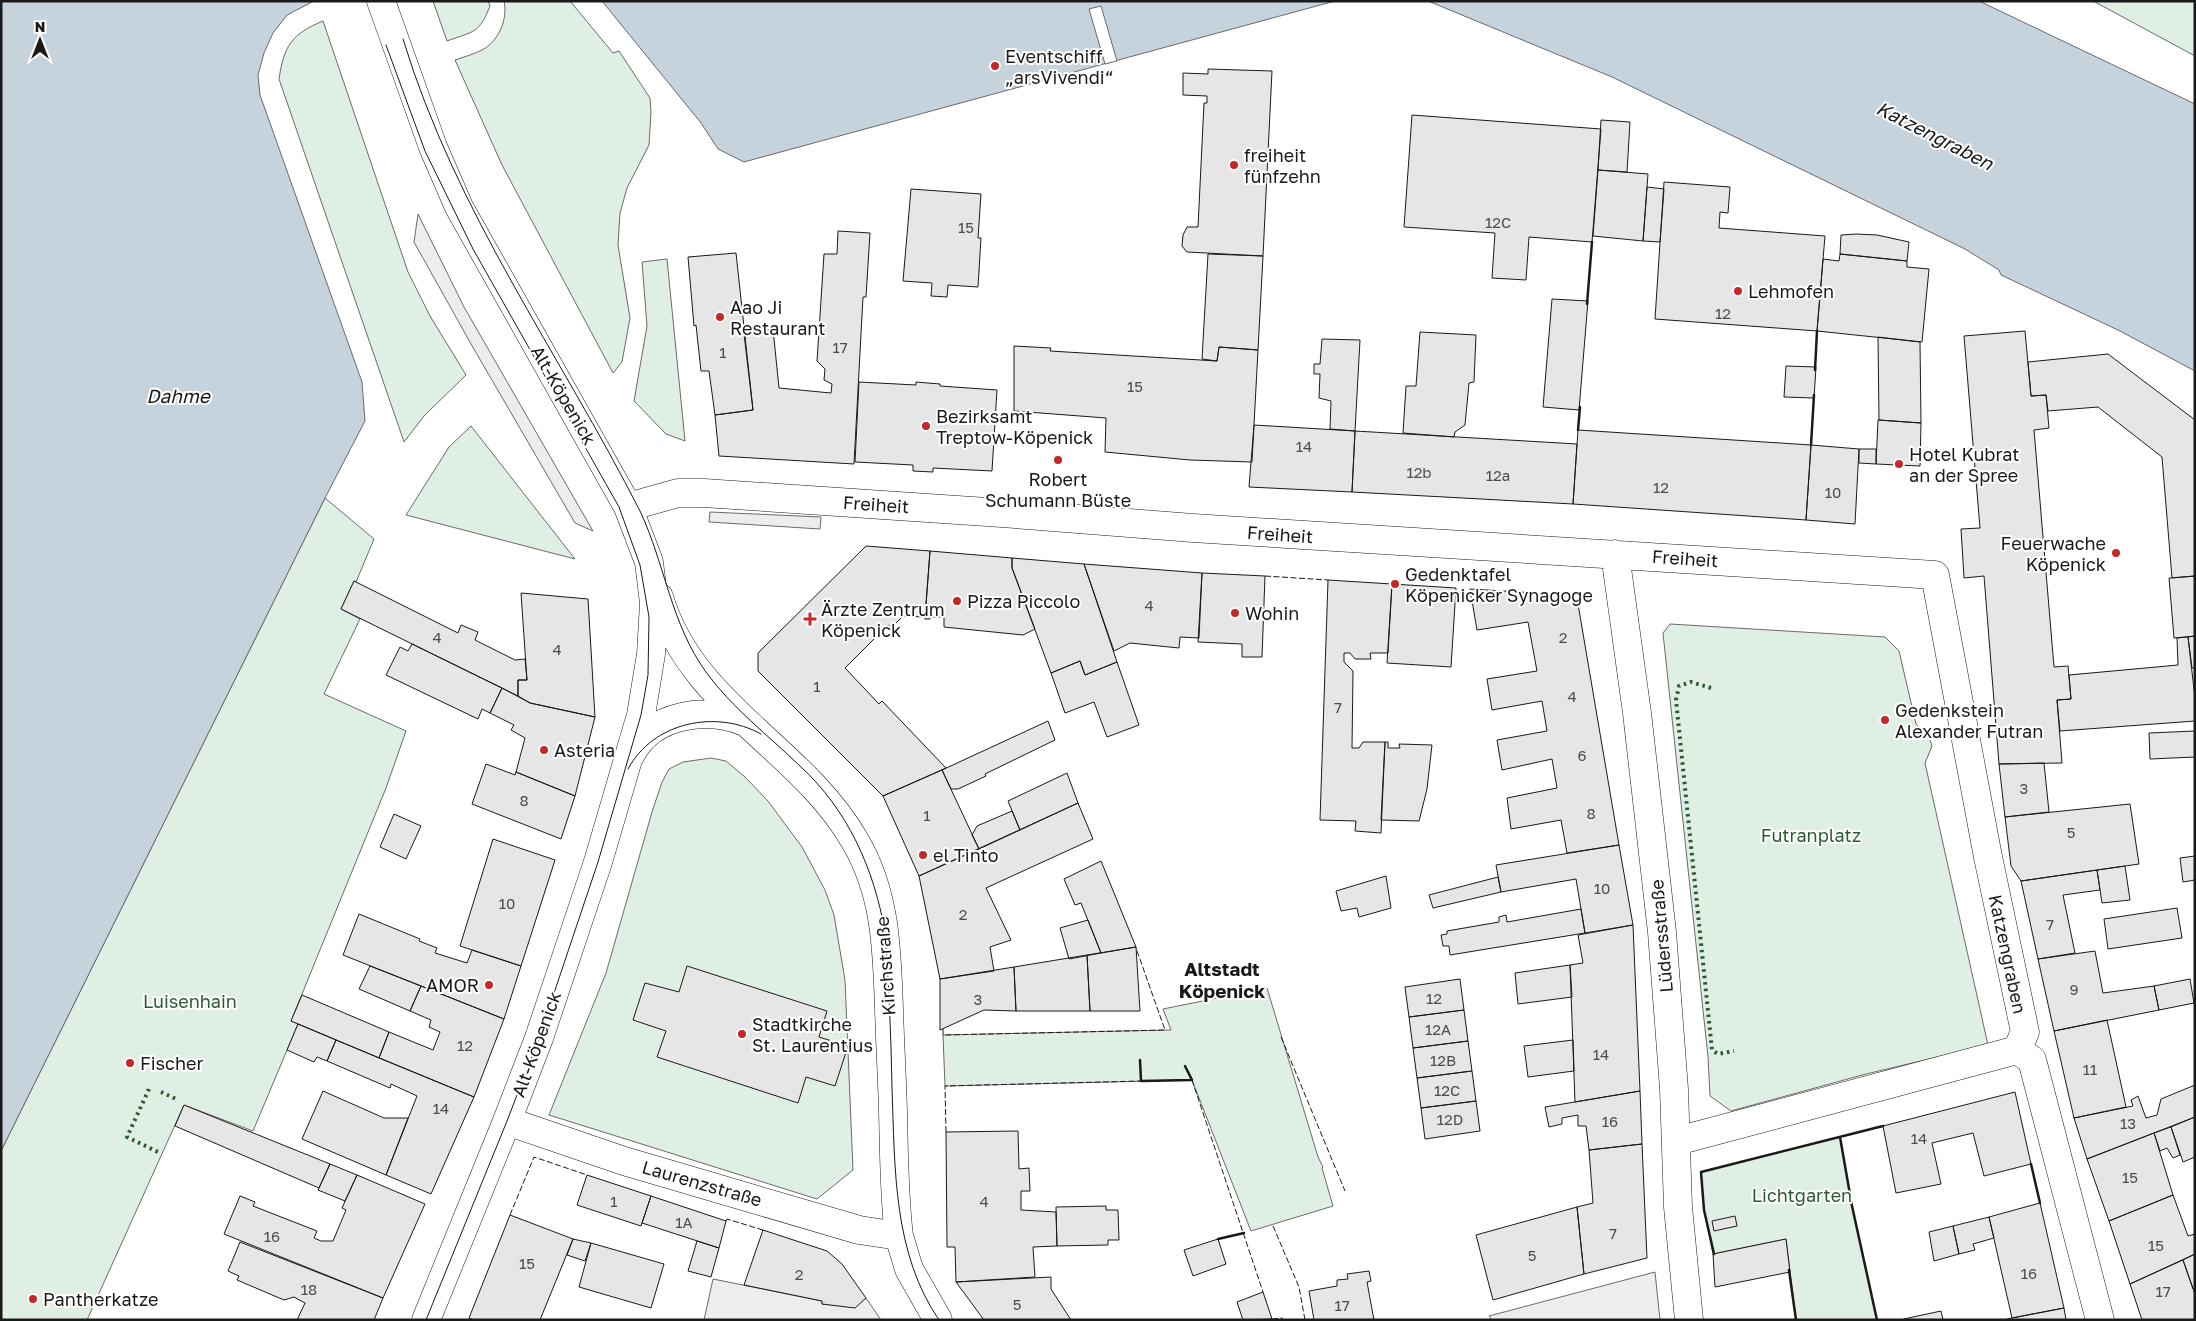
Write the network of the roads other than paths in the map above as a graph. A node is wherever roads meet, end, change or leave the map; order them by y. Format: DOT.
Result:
graph roads {
  1 [pos="381,1"];
  2 [pos="628,507"];
  3 [pos="1615,554"];
  4 [pos="649,562"];
  5 [pos="1935,575"];
  6 [pos="746,722"];
  7 [pos="627,762"];
  8 [pos="2017,1050"];
  9 [pos="507,1121"];
  10 [pos="1677,1141"];
  11 [pos="899,1236"];
  12 [pos="426,1320"];
  13 [pos="938,1320"];
  14 [pos="1689,1320"];
  15 [pos="2100,1320"];
  1 -- 2 [label="street, Alt-Köpenick"];
  2 -- 3 [label="street, Freiheit"];
  2 -- 4 [label="street, Alt-Köpenick"];
  3 -- 5 [label="street, Freiheit"];
  3 -- 10 [label="street, Lüdersstraße"];
  4 -- 6 [label="street, Kirchstraße"];
  4 -- 7 [label="street, Alt-Köpenick"];
  5 -- 8 [label="street, Katzengraben"];
  6 -- 7 [label="street, Alt-Köpenick"];
  6 -- 11 [label="street, Kirchstraße"];
  7 -- 9 [label="street, Alt-Köpenick"];
  8 -- 10 [label="street"];
  8 -- 15 [label="street"];
  9 -- 11 [label="street, Laurenzstraße"];
  9 -- 12 [label="street, Alt-Köpenick"];
  10 -- 14 [label="street, Lüdersstraße"];
  11 -- 13 [label="street, Kirchstraße"];
}
